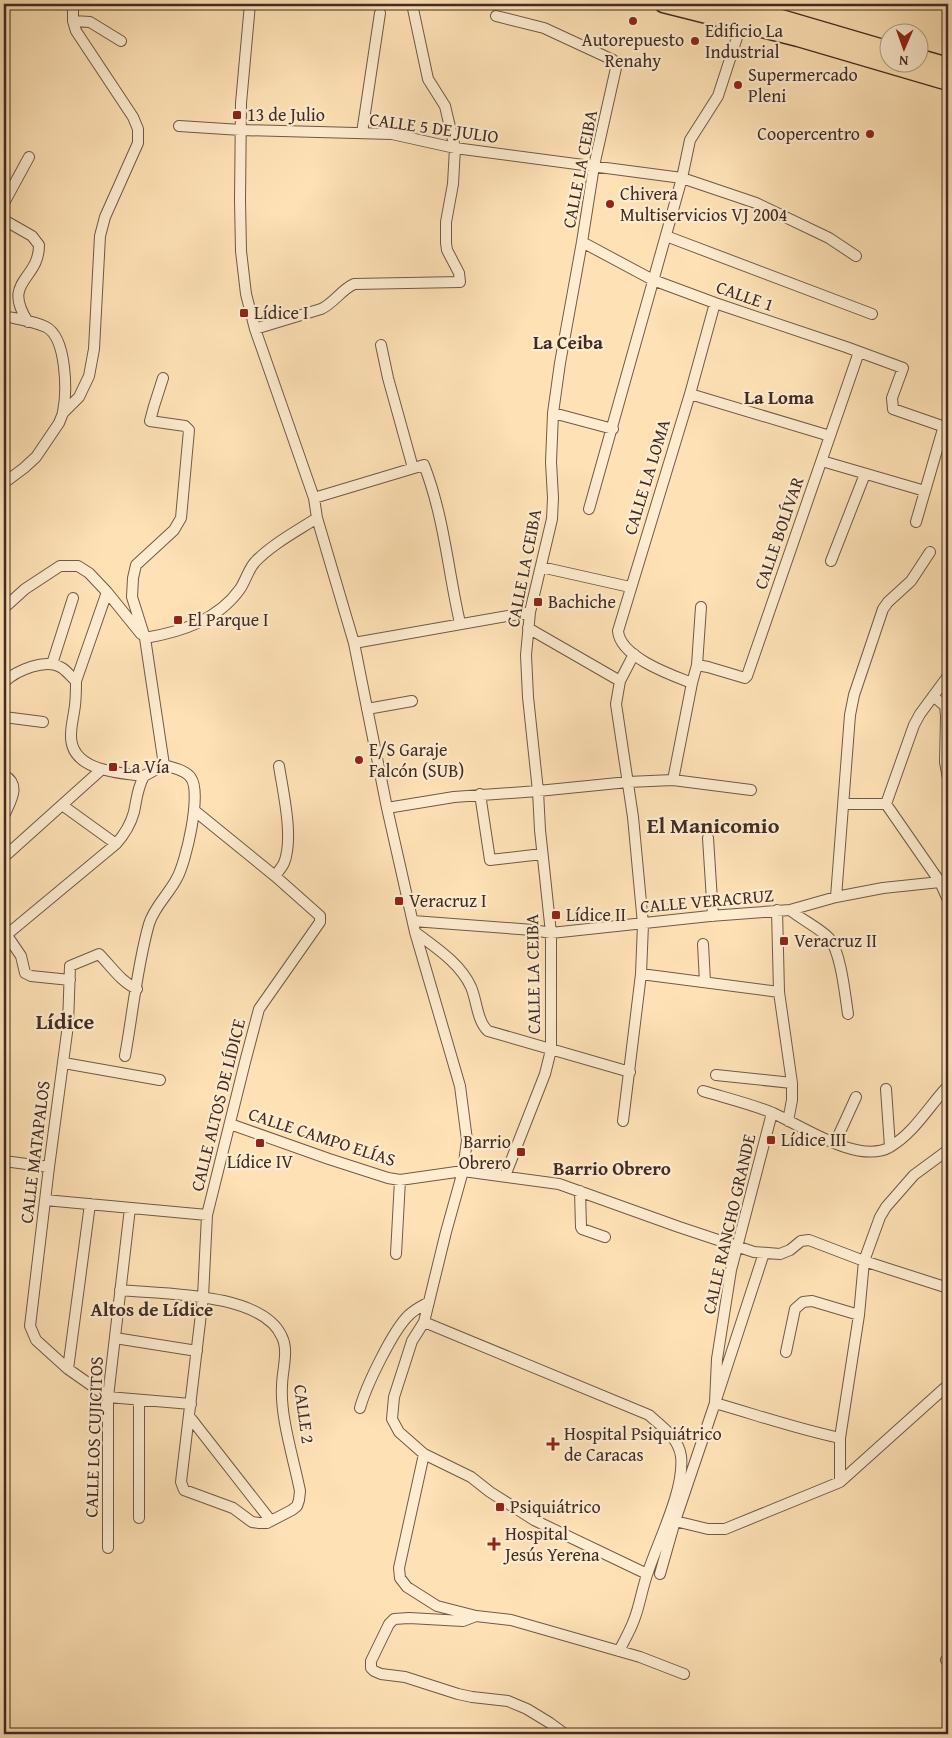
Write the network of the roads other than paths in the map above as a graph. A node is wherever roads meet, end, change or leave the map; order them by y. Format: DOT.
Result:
graph roads {
  1 [pos="73,4"];
  2 [pos="250,4"];
  3 [pos="412,4"];
  4 [pos="663,4"];
  5 [pos="723,4"];
  6 [pos="380,13"];
  7 [pos="496,16"];
  8 [pos="743,17"];
  9 [pos="73,21"];
  10 [pos="121,41"];
  11 [pos="880,48"];
  12 [pos="930,61"];
  13 [pos="948,66"];
  14 [pos="948,82"];
  15 [pos="179,126"];
  16 [pos="241,130"];
  17 [pos="362,133"];
  18 [pos="455,148"];
  19 [pos="29,157"];
  20 [pos="594,166"];
  21 [pos="682,178"];
  22 [pos="4,203"];
  23 [pos="4,220"];
  24 [pos="666,236"];
  25 [pos="582,242"];
  26 [pos="856,256"];
  27 [pos="653,280"];
  28 [pos="715,303"];
  29 [pos="872,314"];
  30 [pos="4,316"];
  31 [pos="28,322"];
  32 [pos="255,329"];
  33 [pos="381,345"];
  34 [pos="860,352"];
  35 [pos="163,378"];
  36 [pos="690,394"];
  37 [pos="63,413"];
  38 [pos="553,413"];
  39 [pos="613,429"];
  40 [pos="830,436"];
  41 [pos="822,461"];
  42 [pos="413,468"];
  43 [pos="865,474"];
  44 [pos="4,483"];
  45 [pos="925,491"];
  46 [pos="314,498"];
  47 [pos="589,509"];
  48 [pos="317,518"];
  49 [pos="916,522"];
  50 [pos="930,552"];
  51 [pos="831,561"];
  52 [pos="541,567"];
  53 [pos="630,587"];
  54 [pos="107,592"];
  55 [pos="73,598"];
  56 [pos="701,607"];
  57 [pos="4,608"];
  58 [pos="530,612"];
  59 [pos="460,623"];
  60 [pos="528,628"];
  61 [pos="145,638"];
  62 [pos="354,643"];
  63 [pos="634,654"];
  64 [pos="52,664"];
  65 [pos="697,665"];
  66 [pos="948,676"];
  67 [pos="76,681"];
  68 [pos="620,681"];
  69 [pos="4,682"];
  70 [pos="692,683"];
  71 [pos="934,696"];
  72 [pos="412,701"];
  73 [pos="367,709"];
  74 [pos="4,717"];
  75 [pos="43,722"];
  76 [pos="164,765"];
  77 [pos="279,766"];
  78 [pos="102,769"];
  79 [pos="4,775"];
  80 [pos="144,776"];
  81 [pos="673,780"];
  82 [pos="948,780"];
  83 [pos="628,782"];
  84 [pos="751,790"];
  85 [pos="538,791"];
  86 [pos="480,794"];
  87 [pos="844,804"];
  88 [pos="886,804"];
  89 [pos="62,805"];
  90 [pos="387,808"];
  91 [pos="195,811"];
  92 [pos="4,816"];
  93 [pos="708,838"];
  94 [pos="116,844"];
  95 [pos="542,854"];
  96 [pos="4,857"];
  97 [pos="275,876"];
  98 [pos="940,882"];
  99 [pos="836,896"];
  100 [pos="948,900"];
  101 [pos="777,910"];
  102 [pos="790,910"];
  103 [pos="713,916"];
  104 [pos="413,920"];
  105 [pos="643,924"];
  106 [pos="415,932"];
  107 [pos="551,933"];
  108 [pos="5,936"];
  109 [pos="703,944"];
  110 [pos="641,974"];
  111 [pos="70,980"];
  112 [pos="705,982"];
  113 [pos="137,989"];
  114 [pos="780,992"];
  115 [pos="848,1014"];
  116 [pos="551,1050"];
  117 [pos="126,1056"];
  118 [pos="64,1063"];
  119 [pos="630,1072"];
  120 [pos="716,1075"];
  121 [pos="160,1080"];
  122 [pos="792,1083"];
  123 [pos="948,1086"];
  124 [pos="886,1089"];
  125 [pos="704,1091"];
  126 [pos="856,1097"];
  127 [pos="772,1113"];
  128 [pos="623,1121"];
  129 [pos="788,1121"];
  130 [pos="230,1124"];
  131 [pos="835,1143"];
  132 [pos="890,1148"];
  133 [pos="948,1150"];
  134 [pos="4,1161"];
  135 [pos="49,1167"];
  136 [pos="463,1171"];
  137 [pos="505,1176"];
  138 [pos="400,1180"];
  139 [pos="580,1191"];
  140 [pos="45,1200"];
  141 [pos="90,1204"];
  142 [pos="130,1208"];
  143 [pos="207,1215"];
  144 [pos="604,1237"];
  145 [pos="737,1247"];
  146 [pos="764,1253"];
  147 [pos="396,1254"];
  148 [pos="864,1261"];
  149 [pos="948,1288"];
  150 [pos="120,1290"];
  151 [pos="203,1297"];
  152 [pos="429,1302"];
  153 [pos="859,1315"];
  154 [pos="424,1322"];
  155 [pos="115,1338"];
  156 [pos="196,1351"];
  157 [pos="786,1352"];
  158 [pos="68,1369"];
  159 [pos="948,1385"];
  160 [pos="108,1397"];
  161 [pos="139,1400"];
  162 [pos="715,1403"];
  163 [pos="191,1404"];
  164 [pos="360,1408"];
  165 [pos="189,1416"];
  166 [pos="840,1438"];
  167 [pos="424,1454"];
  168 [pos="840,1482"];
  169 [pos="139,1518"];
  170 [pos="271,1521"];
  171 [pos="675,1521"];
  172 [pos="108,1548"];
  173 [pos="647,1574"];
  174 [pos="660,1574"];
  175 [pos="476,1616"];
  176 [pos="619,1651"];
  177 [pos="684,1674"];
  178 [pos="564,1734"];
  1 -- 9 [label="street"];
  2 -- 16 [label="street"];
  3 -- 18 [label="street"];
  4 -- 8 [label="main road"];
  5 -- 8 [label="main road"];
  6 -- 17 [label="street"];
  7 -- 20 [label="street, CALLE LA CEIBA"];
  8 -- 11 [label="main road"];
  8 -- 14 [label="main road"];
  8 -- 21 [label="street"];
  9 -- 10 [label="street"];
  9 -- 37 [label="street"];
  12 -- 13 [label="main road"];
  15 -- 16 [label="street, CALLE 5 DE JULIO"];
  16 -- 17 [label="street, CALLE 5 DE JULIO"];
  16 -- 32 [label="street"];
  17 -- 18 [label="street, CALLE 5 DE JULIO"];
  18 -- 20 [label="street, CALLE 5 DE JULIO"];
  18 -- 32 [label="street"];
  19 -- 22 [label="street"];
  20 -- 21 [label="street, CALLE 5 DE JULIO"];
  20 -- 25 [label="street, CALLE LA CEIBA"];
  21 -- 24 [label="street"];
  21 -- 26 [label="street, CALLE 5 DE JULIO"];
  23 -- 31 [label="street"];
  24 -- 27 [label="street"];
  24 -- 29 [label="street"];
  25 -- 27 [label="street, CALLE 1"];
  25 -- 38 [label="street, CALLE LA CEIBA"];
  27 -- 28 [label="street, CALLE 1"];
  27 -- 39 [label="street"];
  28 -- 34 [label="street, CALLE 1"];
  28 -- 36 [label="street, CALLE LA LOMA"];
  30 -- 31 [label="street"];
  31 -- 37 [label="street"];
  32 -- 46 [label="street"];
  33 -- 42 [label="street"];
  34 -- 40 [label="street, CALLE BOLÍVAR"];
  34 -- 45 [label="street, CALLE 1"];
  35 -- 61 [label="street"];
  36 -- 40 [label="street"];
  36 -- 53 [label="street, CALLE LA LOMA"];
  37 -- 44 [label="street"];
  38 -- 39 [label="street"];
  38 -- 52 [label="street, CALLE LA CEIBA"];
  39 -- 47 [label="street"];
  40 -- 41 [label="street, CALLE BOLÍVAR"];
  41 -- 43 [label="street"];
  41 -- 65 [label="street, CALLE BOLÍVAR"];
  42 -- 46 [label="street"];
  42 -- 59 [label="street"];
  43 -- 45 [label="street"];
  43 -- 51 [label="street"];
  45 -- 49 [label="street"];
  46 -- 48 [label="street"];
  48 -- 61 [label="street"];
  48 -- 62 [label="street"];
  50 -- 87 [label="street"];
  52 -- 53 [label="street"];
  52 -- 58 [label="street, CALLE LA CEIBA"];
  53 -- 63 [label="street, CALLE LA LOMA"];
  54 -- 57 [label="street"];
  54 -- 61 [label="street"];
  54 -- 67 [label="street"];
  55 -- 64 [label="street"];
  56 -- 65 [label="street"];
  58 -- 59 [label="street"];
  58 -- 60 [label="street, CALLE LA CEIBA"];
  59 -- 62 [label="street"];
  60 -- 68 [label="street"];
  60 -- 85 [label="street, CALLE LA CEIBA"];
  61 -- 76 [label="street"];
  62 -- 73 [label="street"];
  63 -- 68 [label="street"];
  63 -- 70 [label="street, CALLE LA LOMA"];
  64 -- 67 [label="street"];
  64 -- 69 [label="street"];
  65 -- 70 [label="street"];
  66 -- 71 [label="street"];
  67 -- 78 [label="street"];
  68 -- 83 [label="street"];
  70 -- 81 [label="street"];
  71 -- 82 [label="street"];
  71 -- 88 [label="street"];
  72 -- 73 [label="street"];
  73 -- 90 [label="street"];
  74 -- 75 [label="street"];
  76 -- 80 [label="street"];
  76 -- 91 [label="street"];
  77 -- 97 [label="street"];
  78 -- 80 [label="street"];
  78 -- 89 [label="street"];
  79 -- 92 [label="street"];
  80 -- 94 [label="street"];
  81 -- 83 [label="street"];
  81 -- 84 [label="street"];
  83 -- 85 [label="street"];
  83 -- 105 [label="street"];
  85 -- 86 [label="street"];
  85 -- 95 [label="street, CALLE LA CEIBA"];
  86 -- 90 [label="street"];
  86 -- 95 [label="street"];
  87 -- 88 [label="street"];
  87 -- 99 [label="street"];
  88 -- 98 [label="street"];
  89 -- 94 [label="street"];
  89 -- 96 [label="street"];
  90 -- 104 [label="street"];
  91 -- 97 [label="street, CALLE ALTOS DE LÍDICE"];
  91 -- 113 [label="street"];
  93 -- 103 [label="street"];
  94 -- 108 [label="street"];
  95 -- 107 [label="street, CALLE LA CEIBA"];
  97 -- 130 [label="street, CALLE ALTOS DE LÍDICE"];
  98 -- 99 [label="street, CALLE VERACRUZ"];
  98 -- 100 [label="street"];
  99 -- 102 [label="street, CALLE VERACRUZ"];
  101 -- 102 [label="street, CALLE VERACRUZ"];
  101 -- 103 [label="street, CALLE VERACRUZ"];
  101 -- 114 [label="street"];
  102 -- 115 [label="street"];
  103 -- 105 [label="street, CALLE VERACRUZ"];
  104 -- 106 [label="street"];
  104 -- 107 [label="street, CALLE VERACRUZ"];
  105 -- 107 [label="street, CALLE VERACRUZ"];
  105 -- 110 [label="street"];
  106 -- 116 [label="street"];
  106 -- 136 [label="street"];
  107 -- 116 [label="street, CALLE LA CEIBA"];
  108 -- 111 [label="street"];
  109 -- 112 [label="street"];
  110 -- 112 [label="street"];
  110 -- 119 [label="street"];
  111 -- 113 [label="street, CALLE MATAPALOS"];
  111 -- 118 [label="street, CALLE MATAPALOS"];
  112 -- 114 [label="street"];
  113 -- 117 [label="street"];
  114 -- 122 [label="street"];
  116 -- 119 [label="street"];
  116 -- 137 [label="street, CALLE LA CEIBA"];
  118 -- 121 [label="street"];
  118 -- 135 [label="street, CALLE MATAPALOS"];
  119 -- 128 [label="street"];
  120 -- 122 [label="street"];
  122 -- 129 [label="street"];
  123 -- 132 [label="street"];
  124 -- 132 [label="street"];
  125 -- 127 [label="street"];
  126 -- 131 [label="street"];
  127 -- 129 [label="street"];
  127 -- 145 [label="street, CALLE RANCHO GRANDE"];
  129 -- 131 [label="street"];
  130 -- 138 [label="street, CALLE CAMPO ELÍAS"];
  130 -- 143 [label="street, CALLE ALTOS DE LÍDICE"];
  131 -- 132 [label="street"];
  133 -- 148 [label="street"];
  134 -- 135 [label="street"];
  135 -- 140 [label="street, CALLE MATAPALOS"];
  136 -- 137 [label="street, CALLE CAMPO ELÍAS"];
  136 -- 138 [label="street, CALLE CAMPO ELÍAS"];
  136 -- 152 [label="street"];
  137 -- 139 [label="street, CALLE CAMPO ELÍAS"];
  138 -- 147 [label="street"];
  139 -- 144 [label="street"];
  139 -- 145 [label="street, CALLE CAMPO ELÍAS"];
  140 -- 141 [label="street"];
  140 -- 158 [label="street, CALLE MATAPALOS"];
  141 -- 142 [label="street"];
  141 -- 158 [label="street"];
  142 -- 143 [label="street"];
  142 -- 150 [label="street, CALLE LOS CUJICITOS"];
  143 -- 151 [label="street, CALLE ALTOS DE LÍDICE"];
  145 -- 146 [label="street, CALLE CAMPO ELÍAS"];
  145 -- 162 [label="street, CALLE RANCHO GRANDE"];
  146 -- 148 [label="street, CALLE CAMPO ELÍAS"];
  146 -- 162 [label="street"];
  148 -- 149 [label="street, CALLE CAMPO ELÍAS"];
  148 -- 153 [label="street"];
  150 -- 151 [label="street, CALLE 2"];
  150 -- 155 [label="street, CALLE LOS CUJICITOS"];
  151 -- 156 [label="street, CALLE ALTOS DE LÍDICE"];
  151 -- 170 [label="street, CALLE 2"];
  152 -- 154 [label="street"];
  152 -- 164 [label="street"];
  153 -- 157 [label="street"];
  153 -- 166 [label="street"];
  154 -- 167 [label="street"];
  154 -- 173 [label="street"];
  155 -- 156 [label="street"];
  155 -- 160 [label="street, CALLE LOS CUJICITOS"];
  156 -- 163 [label="street, CALLE ALTOS DE LÍDICE"];
  158 -- 160 [label="street, CALLE MATAPALOS"];
  159 -- 168 [label="street"];
  160 -- 161 [label="street, CALLE MATAPALOS"];
  160 -- 172 [label="street, CALLE LOS CUJICITOS"];
  161 -- 163 [label="street, CALLE MATAPALOS"];
  161 -- 169 [label="street"];
  162 -- 166 [label="street"];
  162 -- 171 [label="street, CALLE RANCHO GRANDE"];
  163 -- 165 [label="street, CALLE ALTOS DE LÍDICE"];
  165 -- 170 [label="street"];
  165 -- 170 [label="street, CALLE ALTOS DE LÍDICE"];
  166 -- 168 [label="street"];
  167 -- 173 [label="street"];
  167 -- 175 [label="street"];
  168 -- 171 [label="street"];
  171 -- 174 [label="street, CALLE RANCHO GRANDE"];
  173 -- 176 [label="street"];
  175 -- 176 [label="street"];
  175 -- 178 [label="street"];
  176 -- 177 [label="street"];
}
